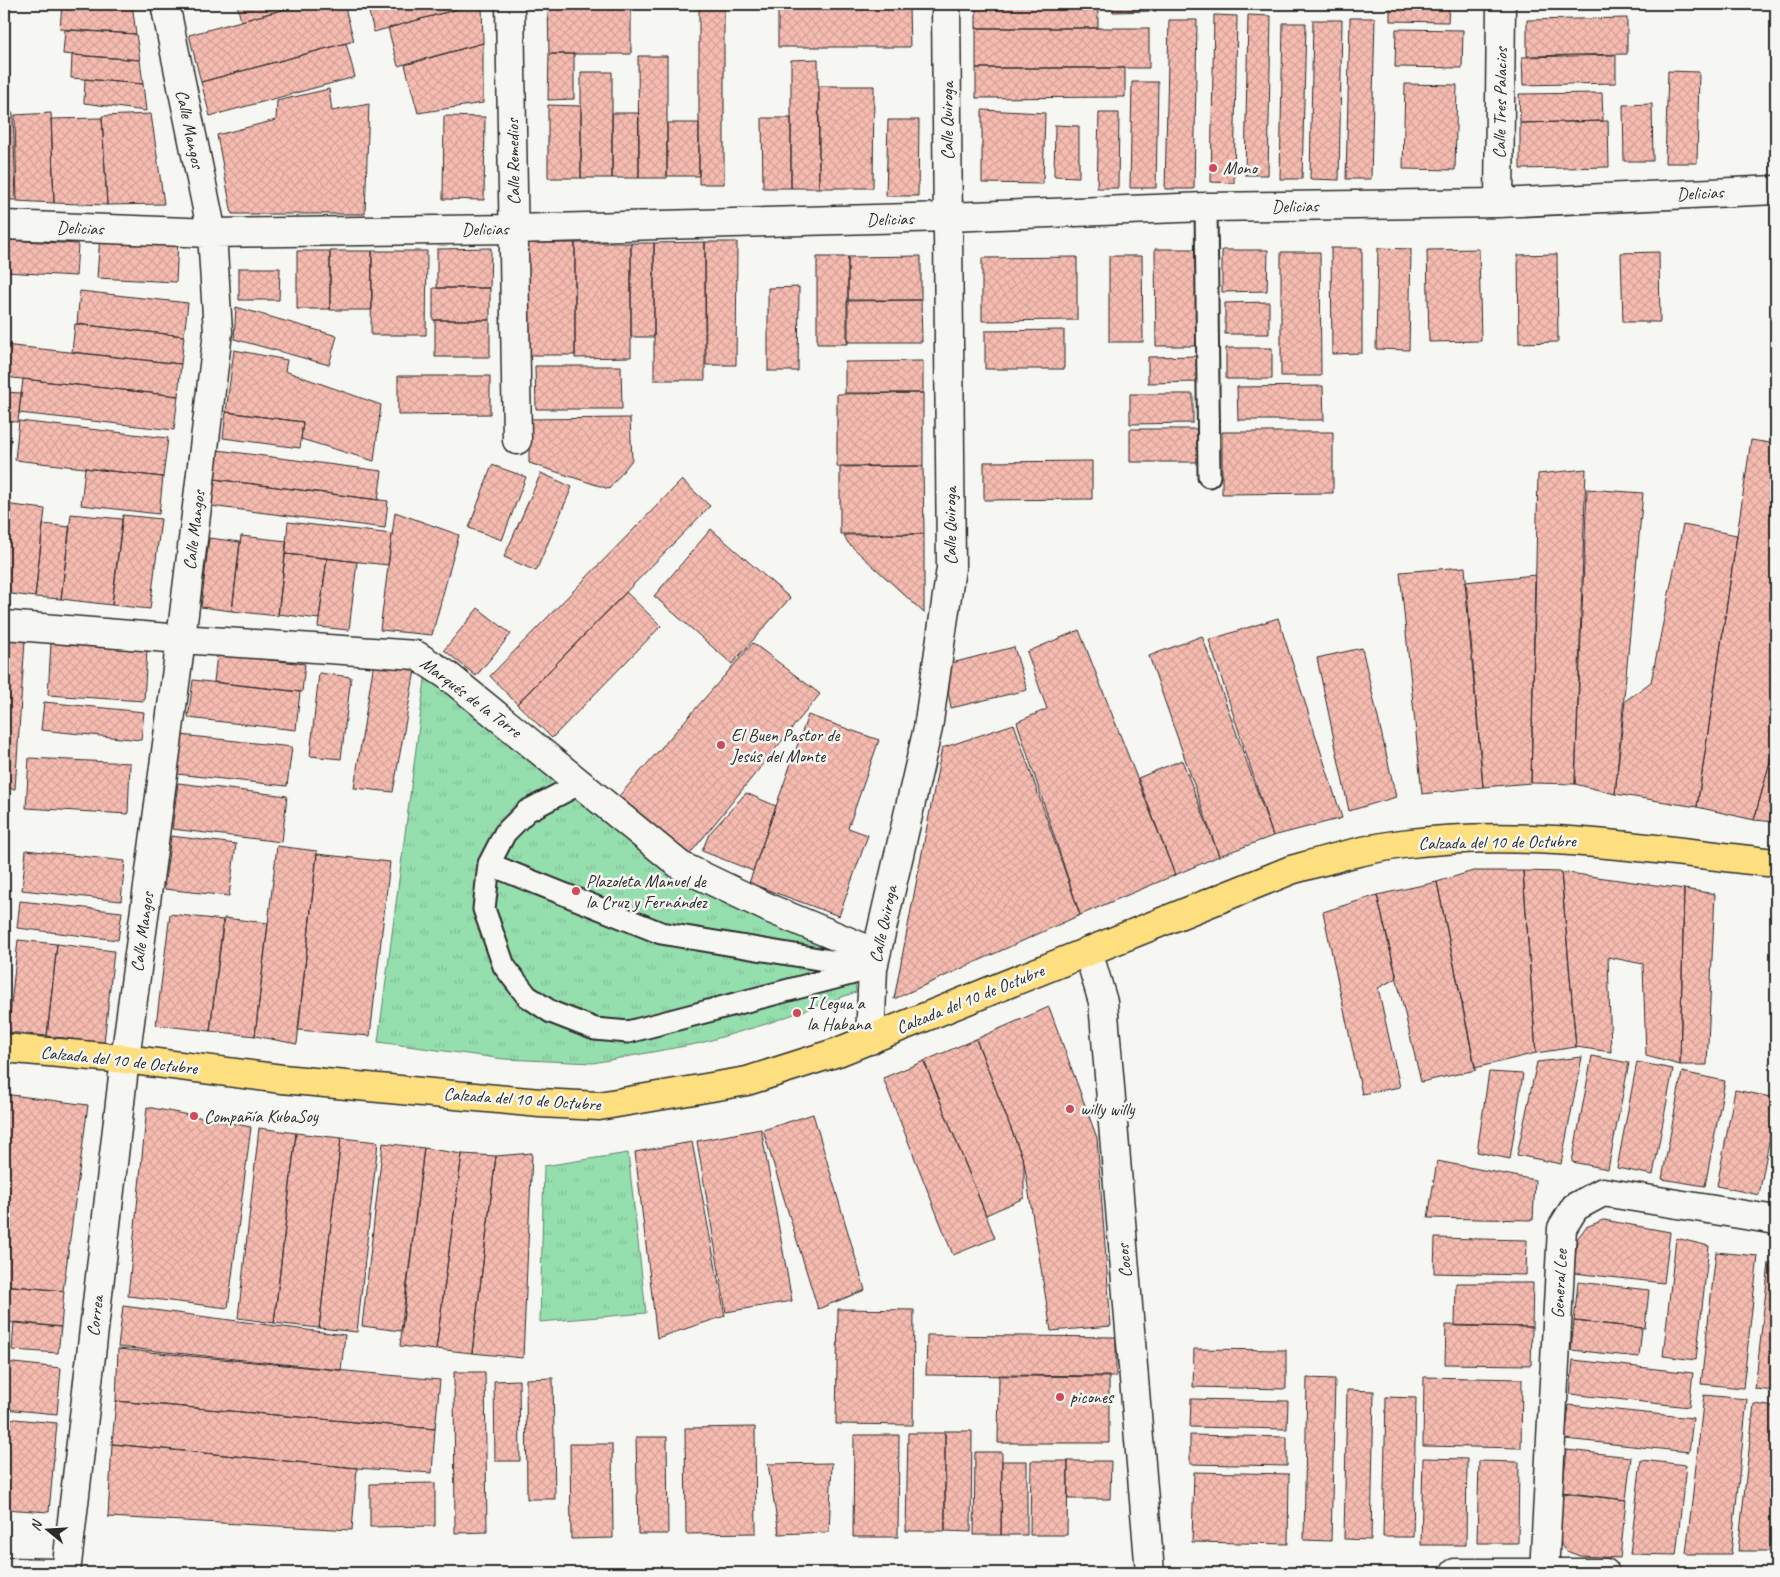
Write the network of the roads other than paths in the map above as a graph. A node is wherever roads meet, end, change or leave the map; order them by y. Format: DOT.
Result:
graph roads {
  1 [pos="165,4"];
  2 [pos="510,4"];
  3 [pos="946,4"];
  4 [pos="1501,4"];
  5 [pos="1776,190"];
  6 [pos="1499,202"];
  7 [pos="1206,207"];
  8 [pos="948,217"];
  9 [pos="4,225"];
  10 [pos="514,228"];
  11 [pos="212,233"];
  12 [pos="517,440"];
  13 [pos="1209,476"];
  14 [pos="4,625"];
  15 [pos="181,639"];
  16 [pos="581,783"];
  17 [pos="489,864"];
  18 [pos="1776,864"];
  19 [pos="1088,951"];
  20 [pos="874,960"];
  21 [pos="870,1040"];
  22 [pos="4,1048"];
  23 [pos="125,1059"];
  24 [pos="1776,1220"];
  25 [pos="4,1572"];
  26 [pos="55,1573"];
  27 [pos="66,1573"];
  28 [pos="1150,1573"];
  29 [pos="1455,1573"];
  30 [pos="1544,1573"];
  31 [pos="1605,1573"];
  1 -- 11 [label="street, Calle Mangos"];
  2 -- 10 [label="street, Calle Remedios"];
  3 -- 8 [label="street, Calle Quiroga"];
  4 -- 6 [label="street, Calle Tres Palacios"];
  5 -- 6 [label="street, Delicias"];
  6 -- 7 [label="street, Delicias"];
  7 -- 8 [label="street, Delicias"];
  7 -- 13 [label="lane"];
  8 -- 10 [label="street, Delicias"];
  8 -- 20 [label="street, Calle Quiroga"];
  9 -- 11 [label="street, Delicias"];
  10 -- 11 [label="street, Delicias"];
  10 -- 12 [label="street, Calle Remedios"];
  11 -- 15 [label="street, Calle Mangos"];
  14 -- 15 [label="street, Marqués de la Torre"];
  15 -- 16 [label="street, Marqués de la Torre"];
  15 -- 23 [label="street, Calle Mangos"];
  16 -- 17 [label="lane"];
  16 -- 20 [label="street, Marqués de la Torre"];
  17 -- 20 [label="lane"];
  17 -- 20 [label="lane"];
  18 -- 19 [label="main road, Calzada del 10 de Octubre"];
  19 -- 21 [label="main road, Calzada del 10 de Octubre"];
  19 -- 28 [label="street, Cocos"];
  20 -- 21 [label="street, Calle Quiroga"];
  21 -- 23 [label="main road, Calzada del 10 de Octubre"];
  22 -- 23 [label="main road, Calzada del 10 de Octubre"];
  23 -- 27 [label="street, Correa"];
  24 -- 30 [label="street, General Lee"];
  25 -- 26 [label="street"];
  29 -- 30 [label="street"];
  30 -- 31 [label="street"];
}
